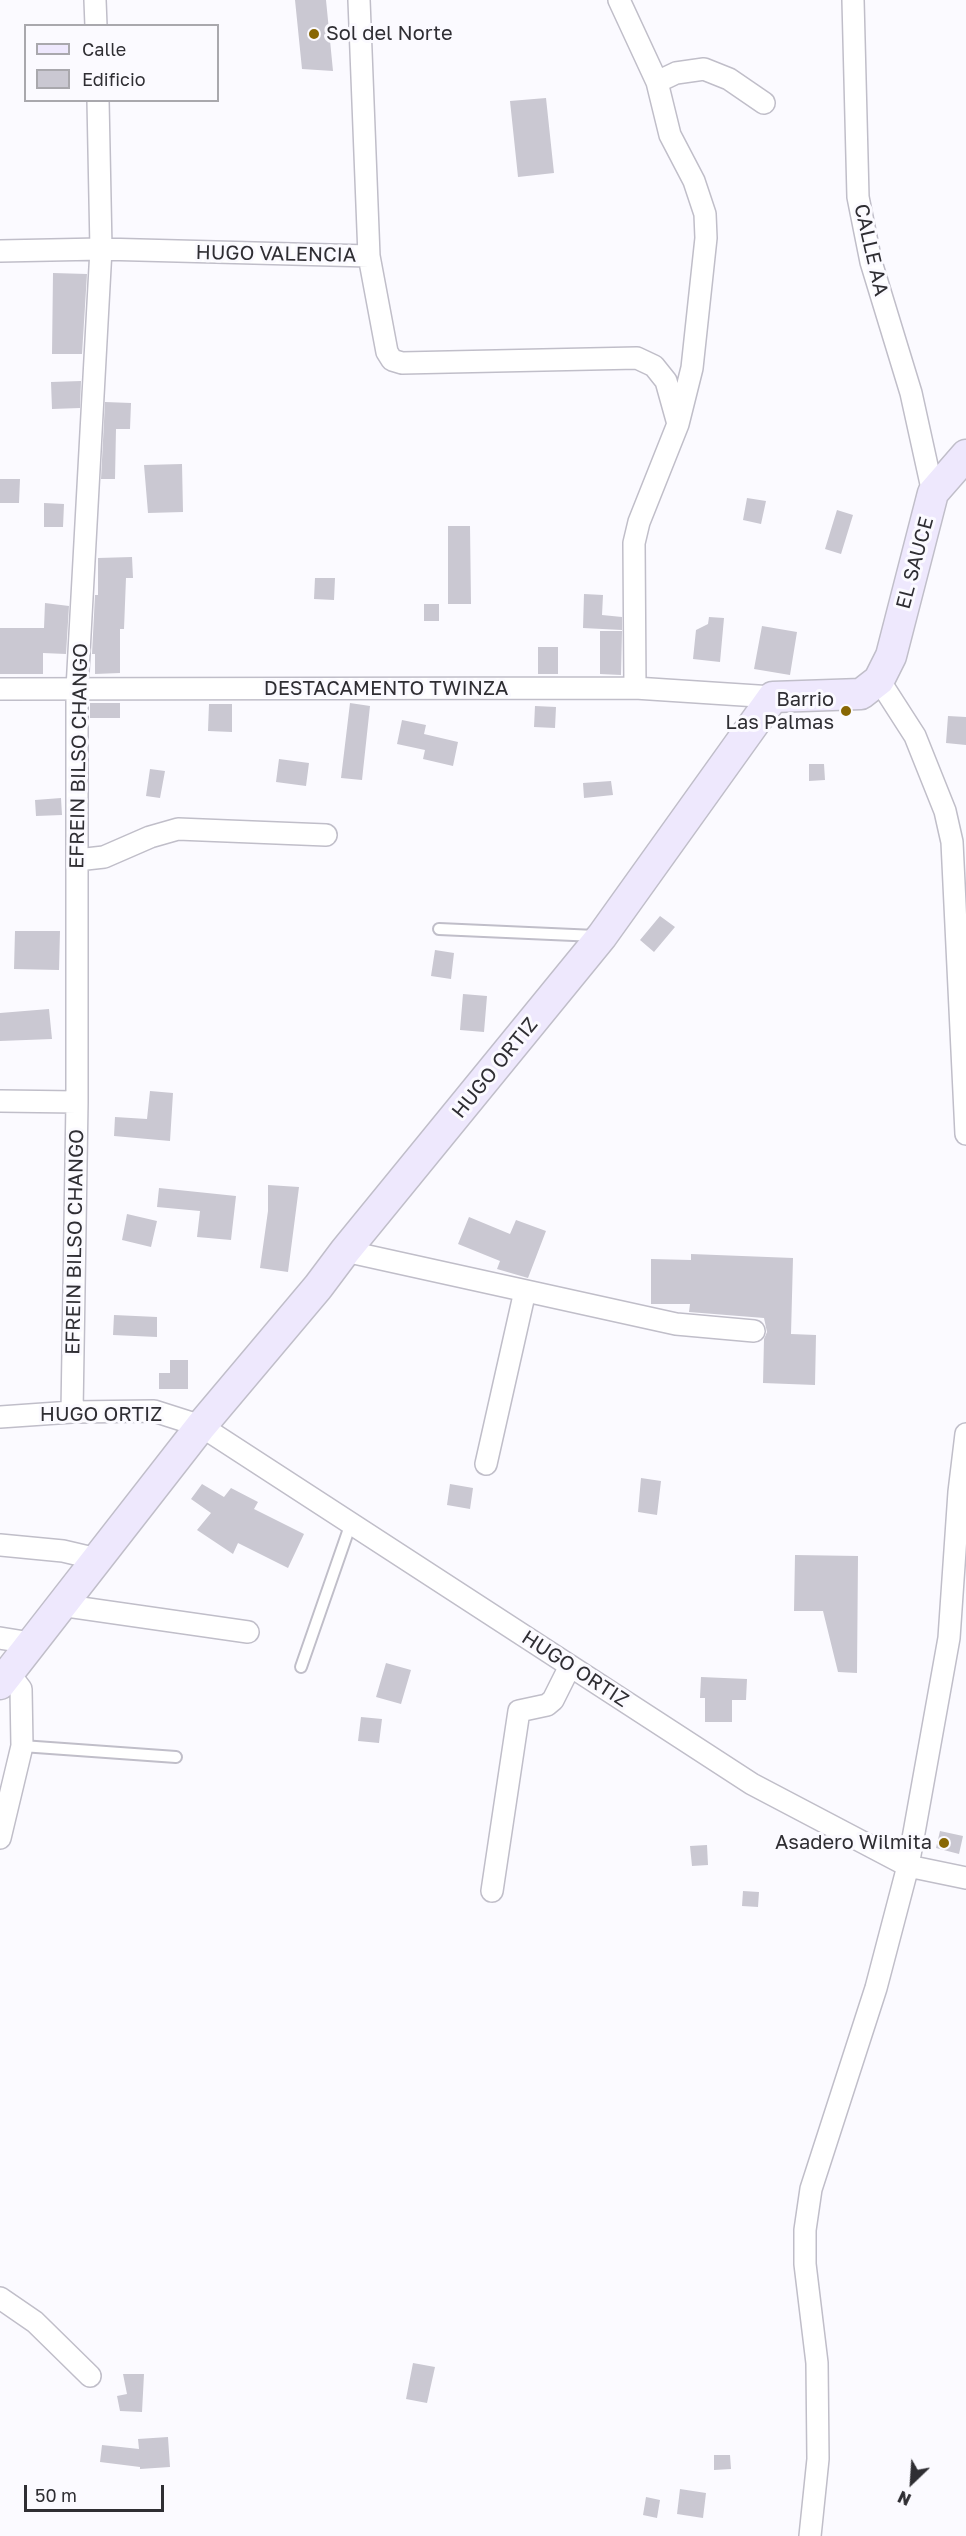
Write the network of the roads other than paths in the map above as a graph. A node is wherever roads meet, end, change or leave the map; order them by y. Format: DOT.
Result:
graph roads {
  1 [pos="96,0"];
  2 [pos="359,0"];
  3 [pos="619,0"];
  4 [pos="853,0"];
  5 [pos="96,24"];
  6 [pos="657,82"];
  7 [pos="98,102"];
  8 [pos="764,103"];
  9 [pos="101,249"];
  10 [pos="0,251"];
  11 [pos="369,256"];
  12 [pos="678,424"];
  13 [pos="966,455"];
  14 [pos="933,493"];
  15 [pos="879,680"];
  16 [pos="635,688"];
  17 [pos="0,689"];
  18 [pos="77,689"];
  19 [pos="773,697"];
  20 [pos="326,836"];
  21 [pos="77,860"];
  22 [pos="439,929"];
  23 [pos="602,936"];
  24 [pos="0,1101"];
  25 [pos="77,1102"];
  26 [pos="966,1134"];
  27 [pos="345,1251"];
  28 [pos="525,1291"];
  29 [pos="754,1331"];
  30 [pos="72,1412"];
  31 [pos="0,1418"];
  32 [pos="201,1426"];
  33 [pos="966,1434"];
  34 [pos="486,1464"];
  35 [pos="351,1523"];
  36 [pos="0,1545"];
  37 [pos="97,1558"];
  38 [pos="60,1605"];
  39 [pos="248,1632"];
  40 [pos="0,1638"];
  41 [pos="31,1643"];
  42 [pos="570,1665"];
  43 [pos="301,1667"];
  44 [pos="4,1678"];
  45 [pos="22,1746"];
  46 [pos="176,1757"];
  47 [pos="0,1838"];
  48 [pos="908,1866"];
  49 [pos="966,1878"];
  50 [pos="492,1891"];
  51 [pos="0,2298"];
  52 [pos="90,2376"];
  53 [pos="810,2536"];
  1 -- 5 [label="street"];
  2 -- 11 [label="street"];
  3 -- 6 [label="street"];
  4 -- 14 [label="street, CALLE AA"];
  6 -- 8 [label="street"];
  6 -- 12 [label="street"];
  7 -- 9 [label="street, EFREIN BILSO CHANGO"];
  9 -- 10 [label="street, HUGO VALENCIA"];
  9 -- 11 [label="street, HUGO VALENCIA"];
  9 -- 18 [label="street, EFREIN BILSO CHANGO"];
  11 -- 12 [label="street, HUGO VALENCIA"];
  12 -- 16 [label="street"];
  13 -- 14 [label="street, EL SAUCE"];
  14 -- 15 [label="street, EL SAUCE"];
  15 -- 19 [label="street"];
  15 -- 26 [label="street"];
  16 -- 18 [label="street, DESTACAMENTO TWINZA"];
  16 -- 19 [label="street, DESTACAMENTO TWINZA"];
  17 -- 18 [label="street, DESTACAMENTO TWINZA"];
  18 -- 21 [label="street, EFREIN BILSO CHANGO"];
  19 -- 23 [label="street, HUGO ORTIZ"];
  20 -- 21 [label="street"];
  21 -- 25 [label="street, EFREIN BILSO CHANGO"];
  22 -- 23 [label="lane"];
  23 -- 27 [label="street, HUGO ORTIZ"];
  24 -- 25 [label="street"];
  25 -- 30 [label="street, EFREIN BILSO CHANGO"];
  27 -- 28 [label="street"];
  27 -- 32 [label="street, HUGO ORTIZ"];
  28 -- 29 [label="street"];
  28 -- 34 [label="street"];
  30 -- 31 [label="street, HUGO ORTIZ"];
  30 -- 32 [label="street, HUGO ORTIZ"];
  32 -- 35 [label="street, HUGO ORTIZ"];
  32 -- 37 [label="street"];
  33 -- 48 [label="street"];
  35 -- 42 [label="street, HUGO ORTIZ"];
  35 -- 43 [label="lane"];
  36 -- 37 [label="street"];
  37 -- 38 [label="street"];
  38 -- 39 [label="street"];
  38 -- 41 [label="street"];
  40 -- 41 [label="street"];
  41 -- 44 [label="street"];
  42 -- 48 [label="street, HUGO ORTIZ"];
  42 -- 50 [label="street"];
  44 -- 45 [label="street"];
  45 -- 46 [label="lane"];
  45 -- 47 [label="street"];
  48 -- 49 [label="street, HUGO ORTIZ"];
  48 -- 53 [label="street"];
  51 -- 52 [label="street"];
}
